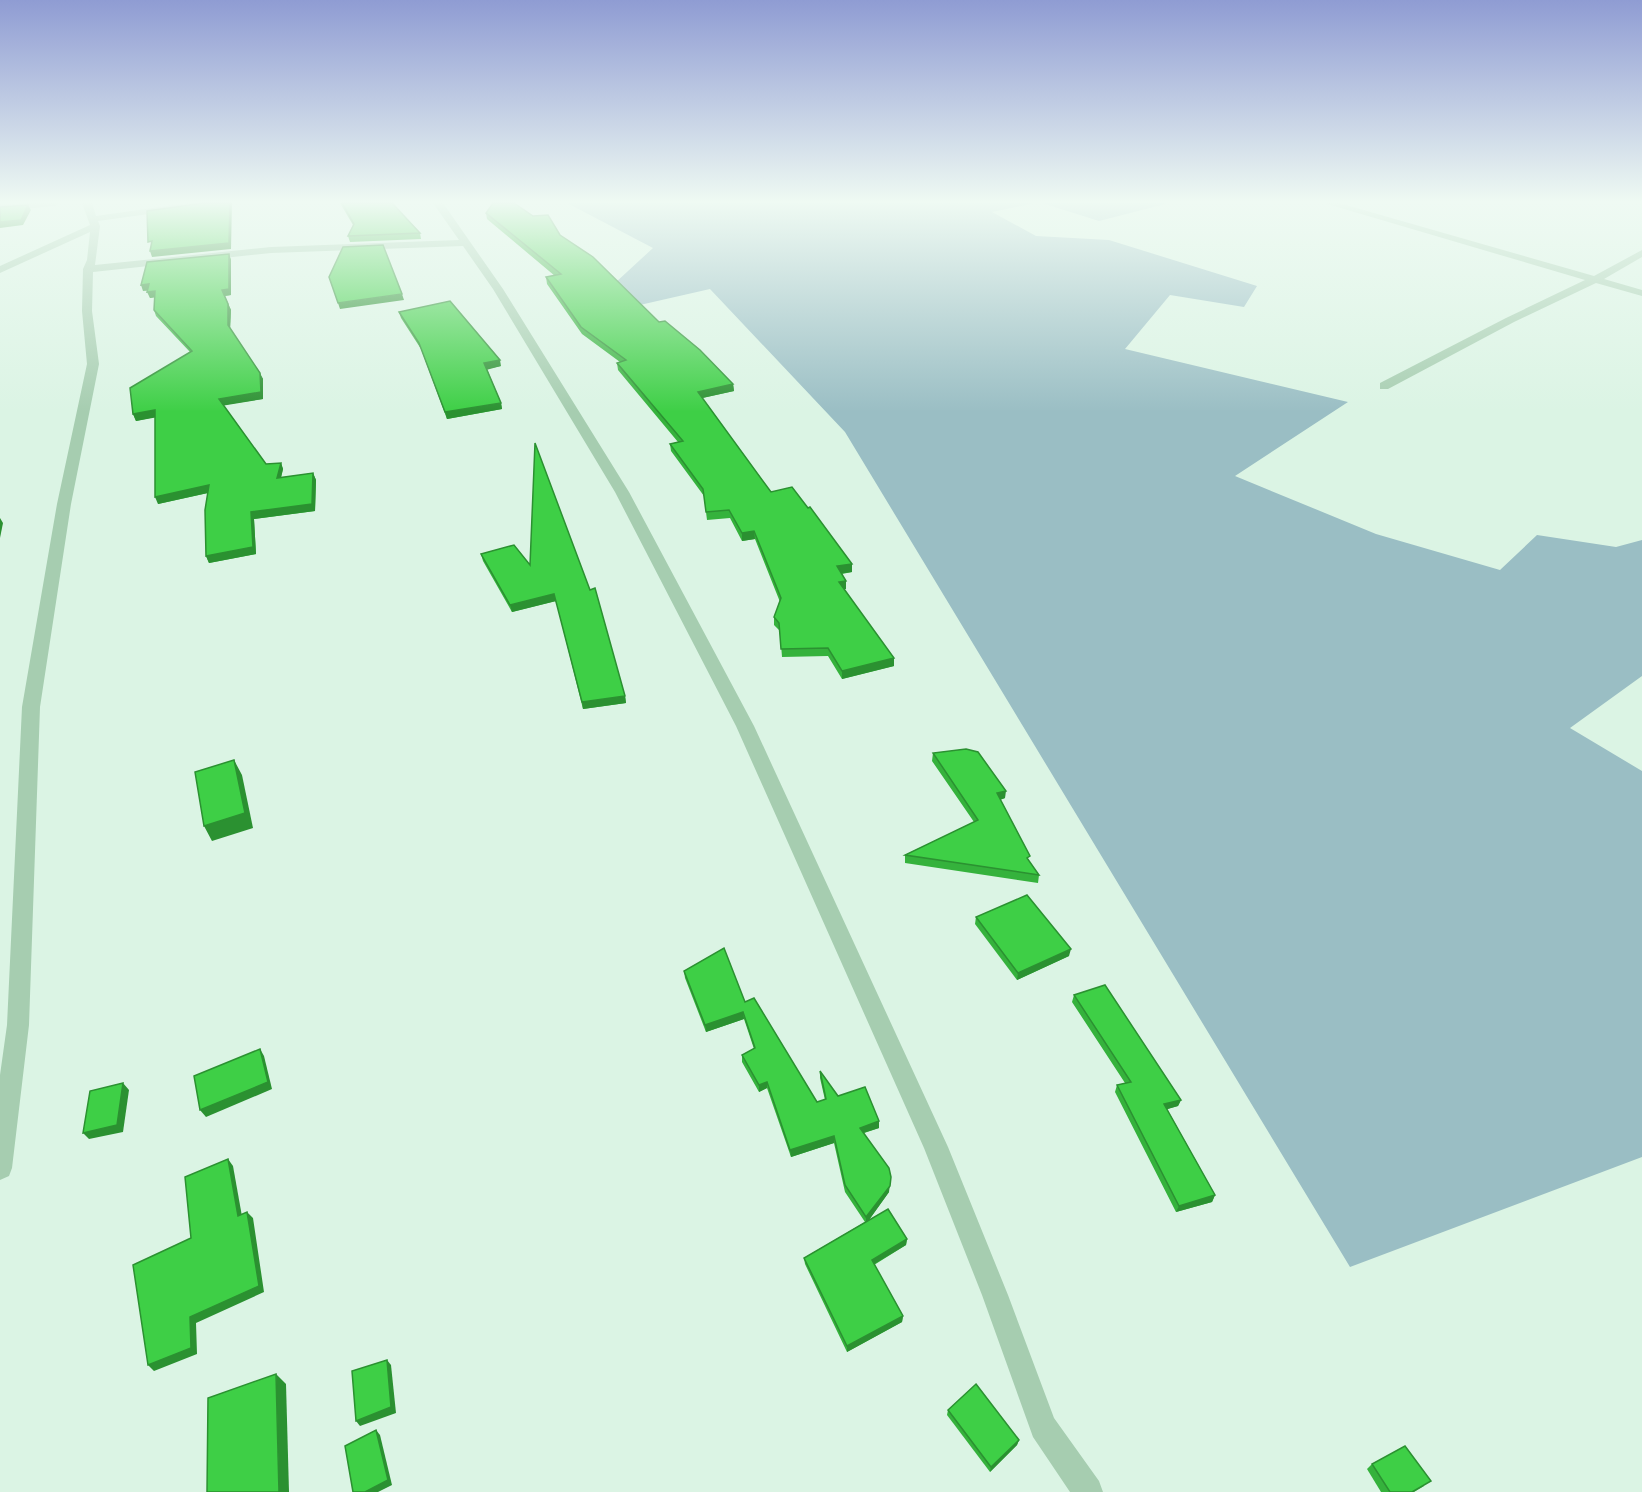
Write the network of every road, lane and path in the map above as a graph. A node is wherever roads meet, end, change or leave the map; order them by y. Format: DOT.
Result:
graph roads {
  1 [pos="88,273"];
  2 [pos="487,273"];
  3 [pos="1574,273"];
  4 [pos="1607,273"];
  5 [pos="1596,279"];
  6 [pos="1642,293"];
  7 [pos="1384,386"];
  8 [pos="0,1168"];
  9 [pos="1088,1492"];
  1 -- 8 [label="street"];
  2 -- 9 [label="street"];
  3 -- 5 [label="street"];
  4 -- 5 [label="street"];
  5 -- 6 [label="street"];
  5 -- 7 [label="street"];
}
